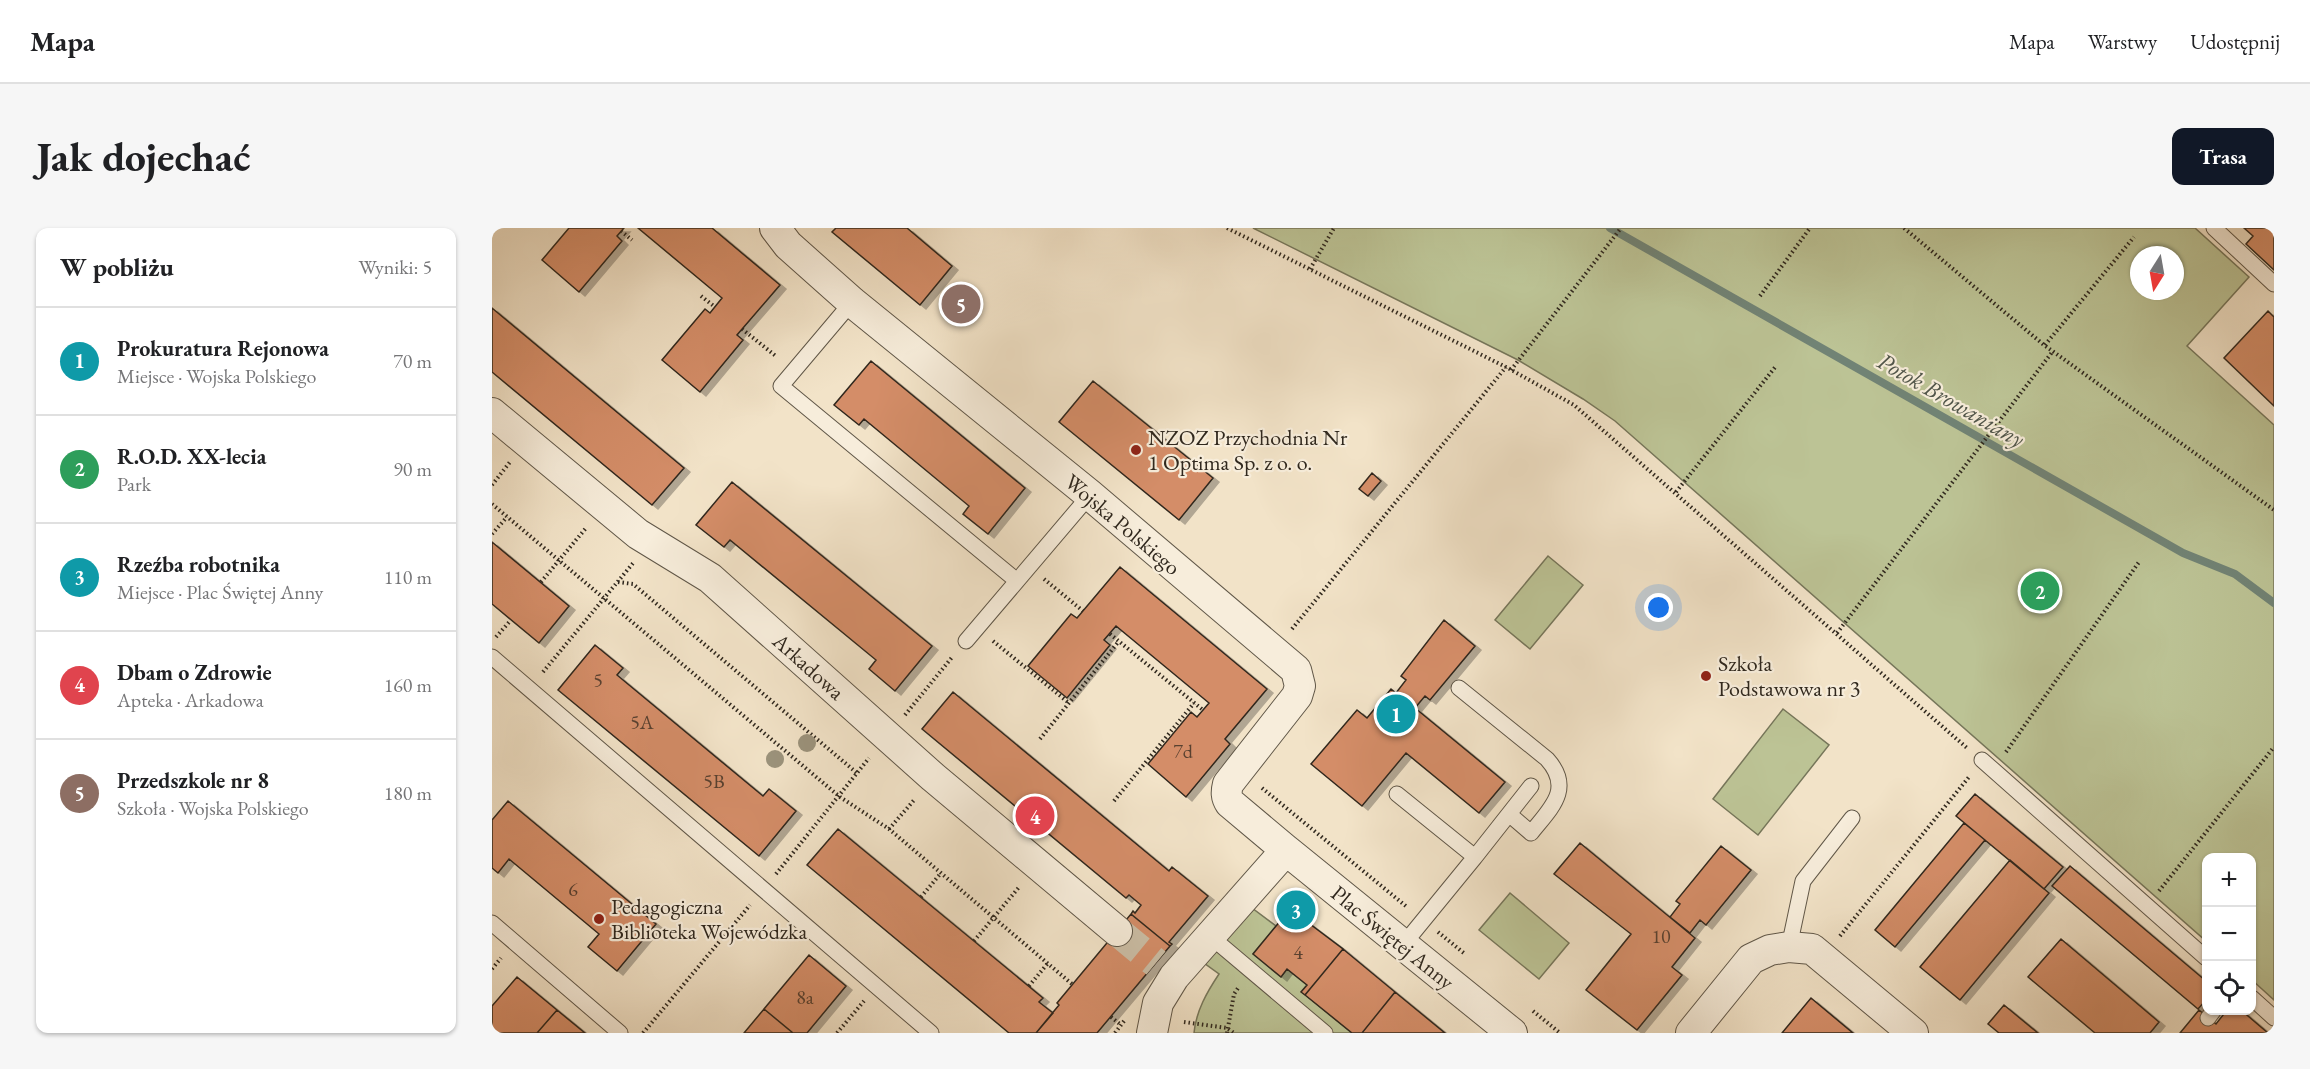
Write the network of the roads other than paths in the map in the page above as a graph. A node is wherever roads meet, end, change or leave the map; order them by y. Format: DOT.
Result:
graph roads {
  1 [pos="775,228"];
  2 [pos="2214,228"];
  3 [pos="2274,284"];
  4 [pos="852,302"];
  5 [pos="492,413"];
  6 [pos="1090,495"];
  7 [pos="1017,581"];
  8 [pos="966,641"];
  9 [pos="492,657"];
  10 [pos="1459,688"];
  11 [pos="1988,765"];
  12 [pos="1531,786"];
  13 [pos="1397,794"];
  14 [pos="1509,814"];
  15 [pos="1852,819"];
  16 [pos="1286,850"];
  17 [pos="1475,856"];
  18 [pos="492,923"];
  19 [pos="1117,931"];
  20 [pos="1210,936"];
  21 [pos="1403,945"];
  22 [pos="1800,948"];
  23 [pos="2202,954"];
  24 [pos="2256,1002"];
  25 [pos="2274,1018"];
  26 [pos="620,1033"];
  27 [pos="931,1033"];
  28 [pos="1152,1033"];
  29 [pos="1325,1033"];
  30 [pos="1512,1033"];
  31 [pos="1691,1033"];
  32 [pos="1913,1033"];
  1 -- 4 [label="street, Wojska Polskiego"];
  2 -- 3 [label="lane"];
  4 -- 6 [label="street, Wojska Polskiego"];
  4 -- 7 [label="lane"];
  5 -- 19 [label="street, Arkadowa"];
  6 -- 7 [label="lane"];
  6 -- 16 [label="street, Wojska Polskiego"];
  7 -- 8 [label="lane"];
  9 -- 27 [label="lane"];
  10 -- 14 [label="lane"];
  11 -- 23 [label="lane"];
  12 -- 14 [label="lane"];
  13 -- 17 [label="lane"];
  14 -- 17 [label="lane"];
  15 -- 22 [label="lane"];
  16 -- 20 [label="street"];
  16 -- 21 [label="street, Plac Świętej Anny"];
  17 -- 21 [label="lane"];
  18 -- 26 [label="lane"];
  20 -- 28 [label="street"];
  20 -- 29 [label="lane"];
  21 -- 30 [label="street, Plac Świętej Anny"];
  22 -- 31 [label="street"];
  22 -- 32 [label="street"];
  24 -- 25 [label="lane"];
}
